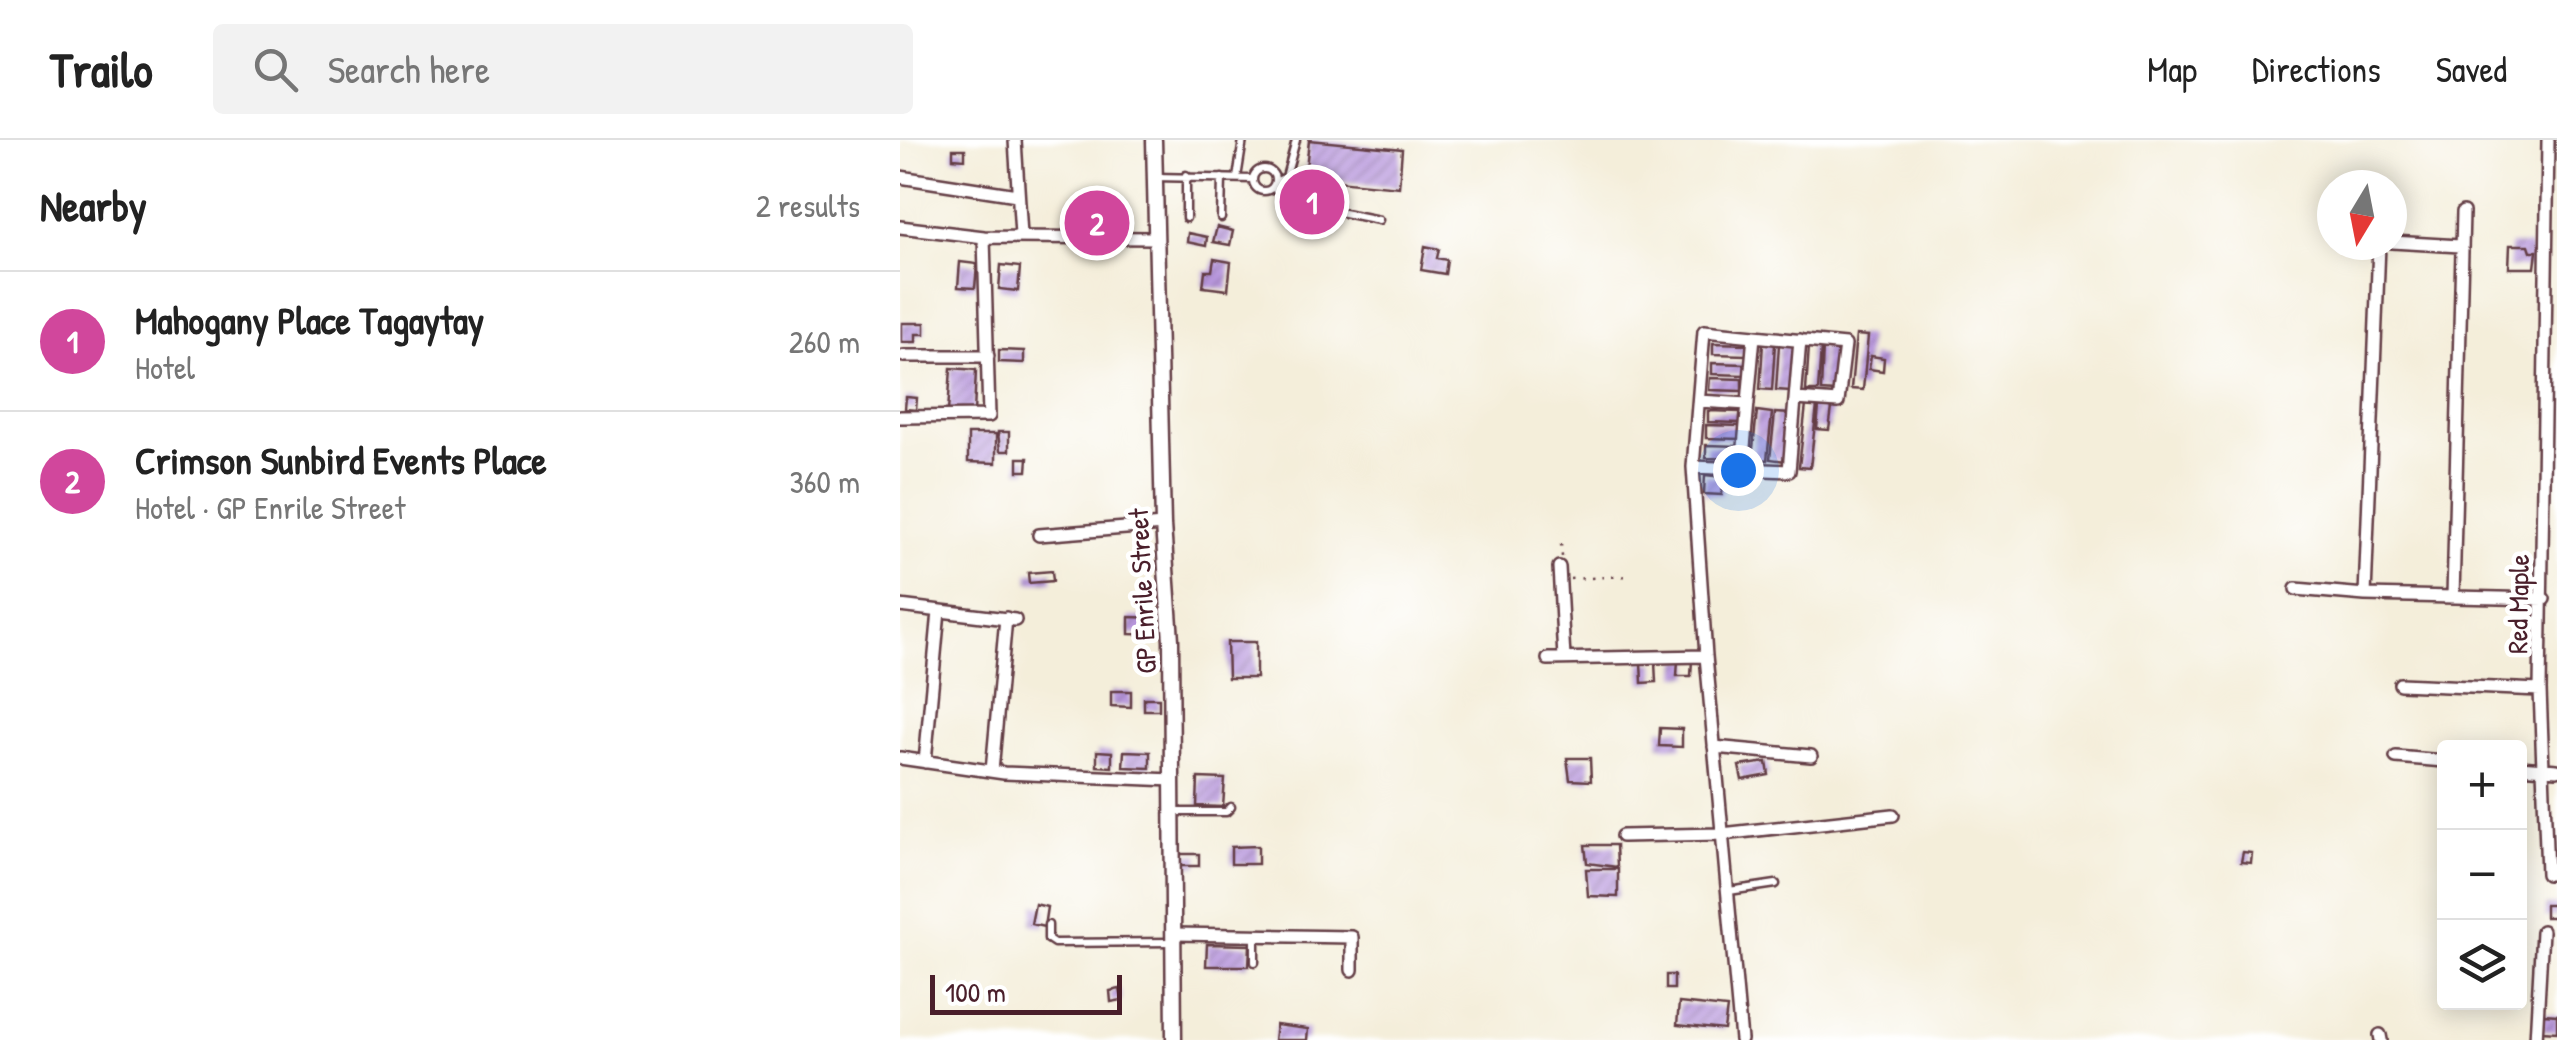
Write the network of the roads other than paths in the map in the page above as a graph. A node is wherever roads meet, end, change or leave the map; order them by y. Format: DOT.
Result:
graph roads {
  1 [pos="1015,140"];
  2 [pos="1154,140"];
  3 [pos="1242,140"];
  4 [pos="1296,140"];
  5 [pos="2548,140"];
  6 [pos="1186,175"];
  7 [pos="900,177"];
  8 [pos="1154,177"];
  9 [pos="1222,178"];
  10 [pos="1237,179"];
  11 [pos="1253,179"];
  12 [pos="1274,185"];
  13 [pos="1017,195"];
  14 [pos="2463,212"];
  15 [pos="1186,218"];
  16 [pos="1221,218"];
  17 [pos="1379,220"];
  18 [pos="900,228"];
  19 [pos="1020,235"];
  20 [pos="984,237"];
  21 [pos="1157,238"];
  22 [pos="2407,243"];
  23 [pos="2460,246"];
  24 [pos="2377,260"];
  25 [pos="1754,336"];
  26 [pos="1800,340"];
  27 [pos="904,356"];
  28 [pos="988,356"];
  29 [pos="1796,399"];
  30 [pos="1699,401"];
  31 [pos="1748,404"];
  32 [pos="900,417"];
  33 [pos="1693,468"];
  34 [pos="1742,469"];
  35 [pos="1163,526"];
  36 [pos="1039,535"];
  37 [pos="1560,573"];
  38 [pos="2296,588"];
  39 [pos="2365,595"];
  40 [pos="2453,597"];
  41 [pos="2544,599"];
  42 [pos="900,606"];
  43 [pos="939,611"];
  44 [pos="1706,656"];
  45 [pos="1564,658"];
  46 [pos="1548,659"];
  47 [pos="2400,684"];
  48 [pos="2540,690"];
  49 [pos="1714,748"];
  50 [pos="1812,756"];
  51 [pos="2396,757"];
  52 [pos="900,758"];
  53 [pos="2437,760"];
  54 [pos="925,762"];
  55 [pos="2551,769"];
  56 [pos="992,771"];
  57 [pos="1173,780"];
  58 [pos="1231,807"];
  59 [pos="1173,812"];
  60 [pos="1893,815"];
  61 [pos="1722,834"];
  62 [pos="1622,836"];
  63 [pos="2557,874"];
  64 [pos="1776,884"];
  65 [pos="1729,890"];
  66 [pos="1048,924"];
  67 [pos="2542,930"];
  68 [pos="1256,936"];
  69 [pos="1174,938"];
  70 [pos="1255,962"];
  71 [pos="1352,970"];
  72 [pos="1174,1040"];
  73 [pos="1741,1040"];
  74 [pos="2536,1040"];
  1 -- 13 [label="street"];
  2 -- 8 [label="street, GP Enrile Street"];
  3 -- 10 [label="lane"];
  4 -- 12 [label="lane"];
  5 -- 41 [label="street, Red Maple"];
  6 -- 8 [label="lane"];
  6 -- 9 [label="lane"];
  6 -- 15 [label="lane"];
  7 -- 13 [label="street"];
  8 -- 21 [label="street, GP Enrile Street"];
  9 -- 10 [label="lane"];
  9 -- 16 [label="lane"];
  10 -- 11 [label="lane"];
  11 -- 12 [label="lane"];
  11 -- 12 [label="lane"];
  12 -- 17 [label="lane"];
  13 -- 19 [label="street"];
  14 -- 23 [label="street"];
  18 -- 20 [label="street"];
  19 -- 20 [label="street"];
  19 -- 21 [label="street"];
  20 -- 28 [label="street"];
  21 -- 35 [label="street, GP Enrile Street"];
  22 -- 23 [label="street"];
  23 -- 40 [label="street"];
  24 -- 39 [label="street"];
  25 -- 26 [label="street"];
  25 -- 30 [label="street"];
  25 -- 31 [label="street"];
  26 -- 29 [label="street"];
  26 -- 29 [label="street"];
  27 -- 28 [label="street"];
  28 -- 32 [label="street"];
  29 -- 34 [label="street"];
  30 -- 31 [label="street"];
  30 -- 33 [label="street"];
  31 -- 34 [label="street"];
  33 -- 34 [label="street"];
  33 -- 44 [label="street"];
  35 -- 36 [label="street"];
  35 -- 57 [label="street, GP Enrile Street"];
  37 -- 45 [label="street"];
  38 -- 39 [label="street"];
  39 -- 40 [label="street"];
  40 -- 41 [label="street"];
  41 -- 48 [label="street, Red Maple"];
  42 -- 43 [label="street"];
  43 -- 54 [label="street"];
  43 -- 56 [label="street"];
  44 -- 45 [label="street"];
  44 -- 49 [label="street"];
  45 -- 46 [label="street"];
  47 -- 48 [label="street"];
  48 -- 55 [label="street, Red Maple"];
  49 -- 50 [label="street"];
  49 -- 61 [label="street"];
  51 -- 53 [label="street"];
  52 -- 54 [label="street"];
  54 -- 56 [label="street"];
  55 -- 63 [label="street, Red Maple"];
  56 -- 57 [label="street"];
  57 -- 59 [label="street, GP Enrile Street"];
  58 -- 59 [label="lane"];
  59 -- 69 [label="street, GP Enrile Street"];
  60 -- 61 [label="street"];
  61 -- 62 [label="street"];
  61 -- 65 [label="street"];
  64 -- 65 [label="lane"];
  65 -- 73 [label="street"];
  66 -- 69 [label="lane"];
  67 -- 74 [label="street"];
  68 -- 69 [label="street"];
  68 -- 70 [label="lane"];
  68 -- 71 [label="street"];
  69 -- 72 [label="street, GP Enrile Street"];
}
